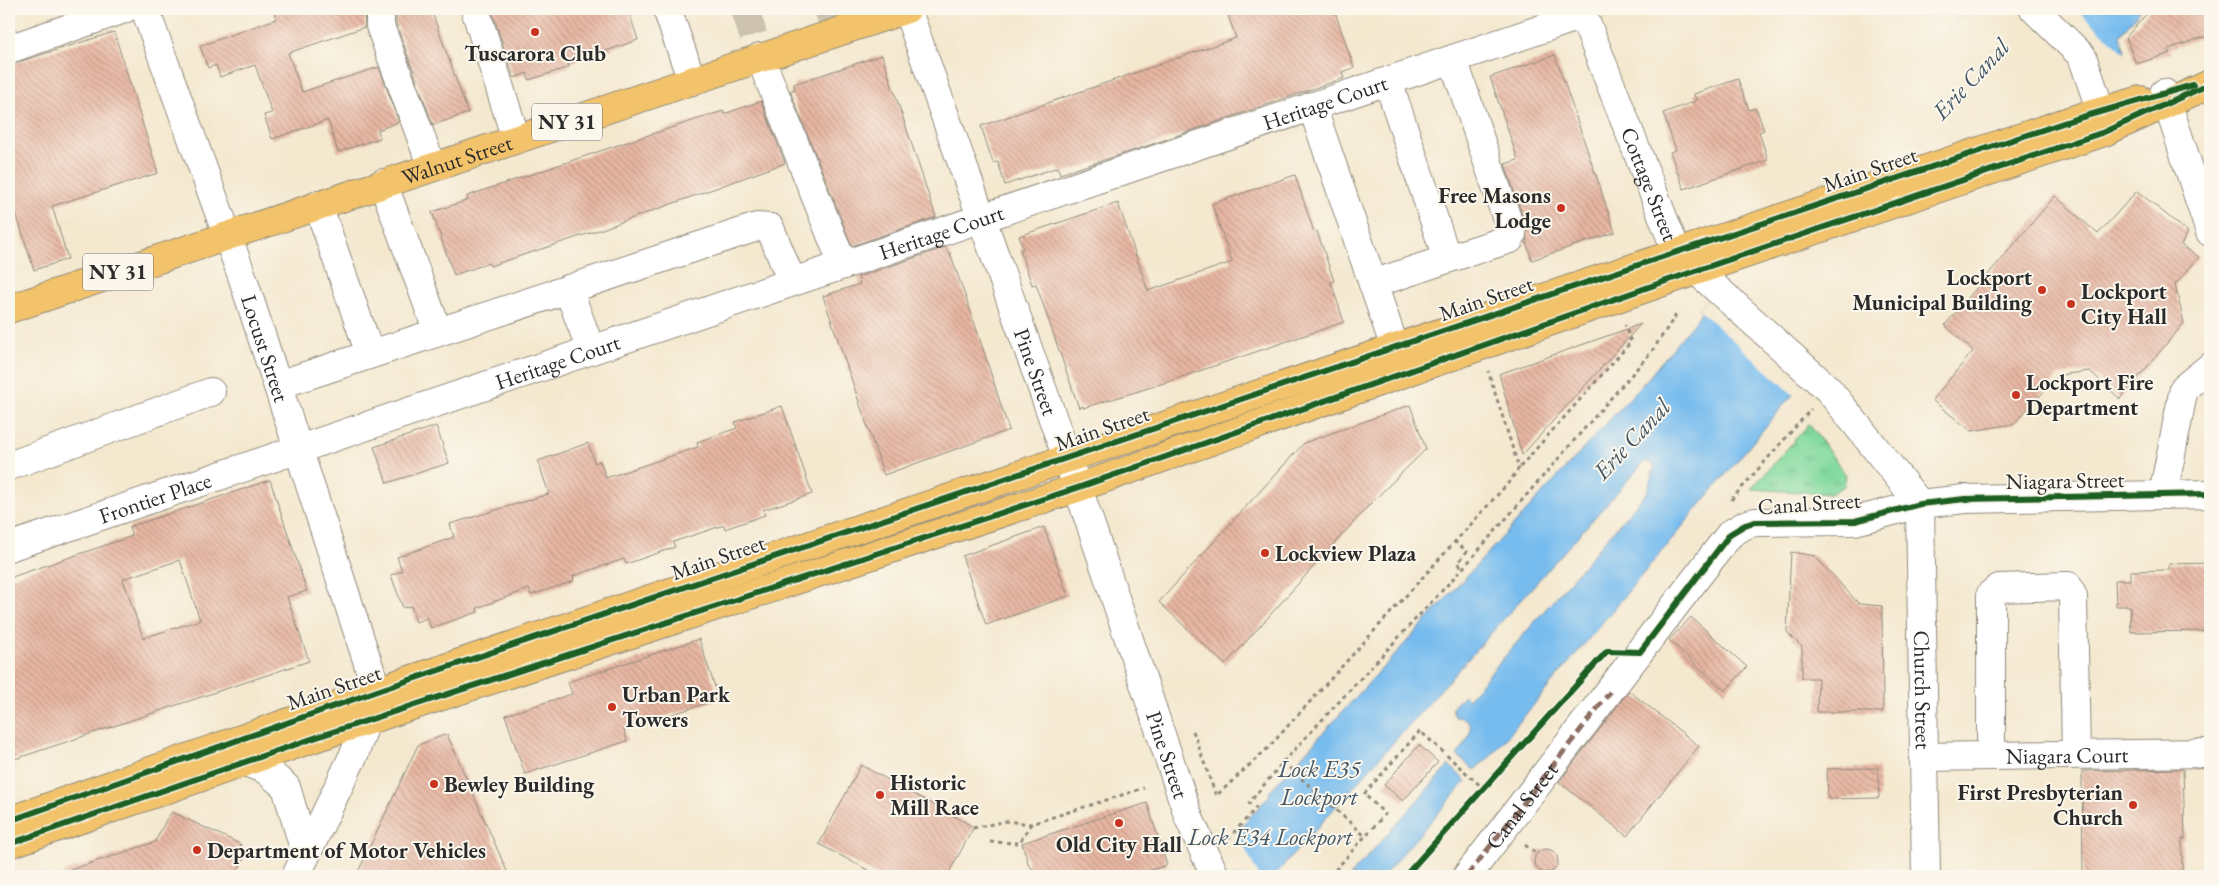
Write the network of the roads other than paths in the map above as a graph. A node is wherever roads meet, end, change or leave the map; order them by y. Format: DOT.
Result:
graph roads {
  1 [pos="124,9"];
  2 [pos="146,9"];
  3 [pos="380,9"];
  4 [pos="475,9"];
  5 [pos="667,9"];
  6 [pos="907,9"];
  7 [pos="2034,9"];
  8 [pos="1582,12"];
  9 [pos="9,48"];
  10 [pos="760,58"];
  11 [pos="1453,59"];
  12 [pos="692,80"];
  13 [pos="2210,80"];
  14 [pos="1388,81"];
  15 [pos="2210,84"];
  16 [pos="2166,98"];
  17 [pos="1312,106"];
  18 [pos="2099,112"];
  19 [pos="516,138"];
  20 [pos="432,167"];
  21 [pos="383,183"];
  22 [pos="318,205"];
  23 [pos="980,218"];
  24 [pos="2210,232"];
  25 [pos="228,235"];
  26 [pos="1677,253"];
  27 [pos="1447,258"];
  28 [pos="843,265"];
  29 [pos="1706,279"];
  30 [pos="792,282"];
  31 [pos="1373,284"];
  32 [pos="568,289"];
  33 [pos="9,309"];
  34 [pos="438,332"];
  35 [pos="1395,348"];
  36 [pos="591,350"];
  37 [pos="370,354"];
  38 [pos="2210,367"];
  39 [pos="278,384"];
  40 [pos="211,392"];
  41 [pos="300,448"];
  42 [pos="1066,458"];
  43 [pos="9,466"];
  44 [pos="1077,488"];
  45 [pos="2210,494"];
  46 [pos="2163,495"];
  47 [pos="1920,504"];
  48 [pos="9,547"];
  49 [pos="377,691"];
  50 [pos="366,720"];
  51 [pos="209,750"];
  52 [pos="2210,753"];
  53 [pos="2076,754"];
  54 [pos="1924,756"];
  55 [pos="1991,756"];
  56 [pos="244,761"];
  57 [pos="9,821"];
  58 [pos="9,844"];
  59 [pos="301,865"];
  60 [pos="1215,876"];
  61 [pos="1467,876"];
  62 [pos="1926,876"];
  1 -- 9 [label="street"];
  2 -- 25 [label="street, Locust Street"];
  3 -- 20 [label="street"];
  4 -- 19 [label="street"];
  5 -- 12 [label="street"];
  6 -- 10 [label="main road, Walnut Street / NY 31"];
  6 -- 23 [label="street, Pine Street"];
  7 -- 18 [label="street"];
  8 -- 11 [label="street, Heritage Court"];
  8 -- 26 [label="street, Cottage Street"];
  10 -- 12 [label="main road, Walnut Street / NY 31"];
  10 -- 28 [label="street"];
  11 -- 14 [label="street, Heritage Court"];
  11 -- 27 [label="street"];
  12 -- 19 [label="main road, Walnut Street / NY 31"];
  13 -- 16 [label="main road, Main Street"];
  14 -- 17 [label="street, Heritage Court"];
  14 -- 27 [label="street"];
  15 -- 16 [label="main road, Main Street"];
  16 -- 18 [label="main road, Main Street"];
  16 -- 24 [label="street"];
  17 -- 23 [label="street, Heritage Court"];
  17 -- 31 [label="street"];
  18 -- 26 [label="main road, Main Street"];
  18 -- 29 [label="main road, Main Street"];
  19 -- 20 [label="main road, Walnut Street / NY 31"];
  20 -- 21 [label="main road, Walnut Street / NY 31"];
  21 -- 22 [label="main road, Walnut Street / NY 31"];
  21 -- 34 [label="street"];
  22 -- 25 [label="main road, Walnut Street / NY 31"];
  22 -- 37 [label="street"];
  23 -- 28 [label="street, Heritage Court"];
  23 -- 42 [label="street, Pine Street"];
  25 -- 33 [label="main road, Walnut Street / NY 31"];
  25 -- 39 [label="street, Locust Street"];
  26 -- 29 [label="street, Cottage Street"];
  26 -- 35 [label="main road, Main Street"];
  27 -- 31 [label="street"];
  28 -- 30 [label="street, Heritage Court"];
  29 -- 44 [label="main road, Main Street"];
  29 -- 47 [label="street, Cottage Street"];
  30 -- 32 [label="street"];
  30 -- 36 [label="street, Heritage Court"];
  31 -- 35 [label="street"];
  32 -- 34 [label="street"];
  32 -- 36 [label="street"];
  34 -- 37 [label="street"];
  35 -- 42 [label="main road, Main Street"];
  36 -- 41 [label="street, Heritage Court"];
  37 -- 39 [label="street"];
  38 -- 46 [label="street"];
  39 -- 41 [label="street, Locust Street"];
  40 -- 43 [label="street"];
  41 -- 48 [label="street, Frontier Place"];
  41 -- 49 [label="street, Locust Street"];
  42 -- 44 [label="street, Pine Street"];
  42 -- 49 [label="main road, Main Street"];
  44 -- 50 [label="main road, Main Street"];
  44 -- 60 [label="street, Pine Street, bridge"];
  45 -- 46 [label="street, Niagara Street"];
  46 -- 47 [label="street, Niagara Street"];
  47 -- 54 [label="street, Church Street"];
  47 -- 61 [label="street, Canal Street"];
  49 -- 50 [label="street"];
  49 -- 51 [label="main road, Main Street"];
  50 -- 56 [label="main road, Main Street"];
  50 -- 59 [label="street"];
  51 -- 56 [label="street"];
  51 -- 57 [label="main road, Main Street"];
  52 -- 53 [label="street, Niagara Court"];
  53 -- 55 [label="street, Niagara Court"];
  53 -- 55 [label="street"];
  54 -- 55 [label="street, Niagara Court"];
  54 -- 62 [label="street, Church Street"];
  56 -- 58 [label="main road, Main Street"];
  56 -- 59 [label="street"];
}
